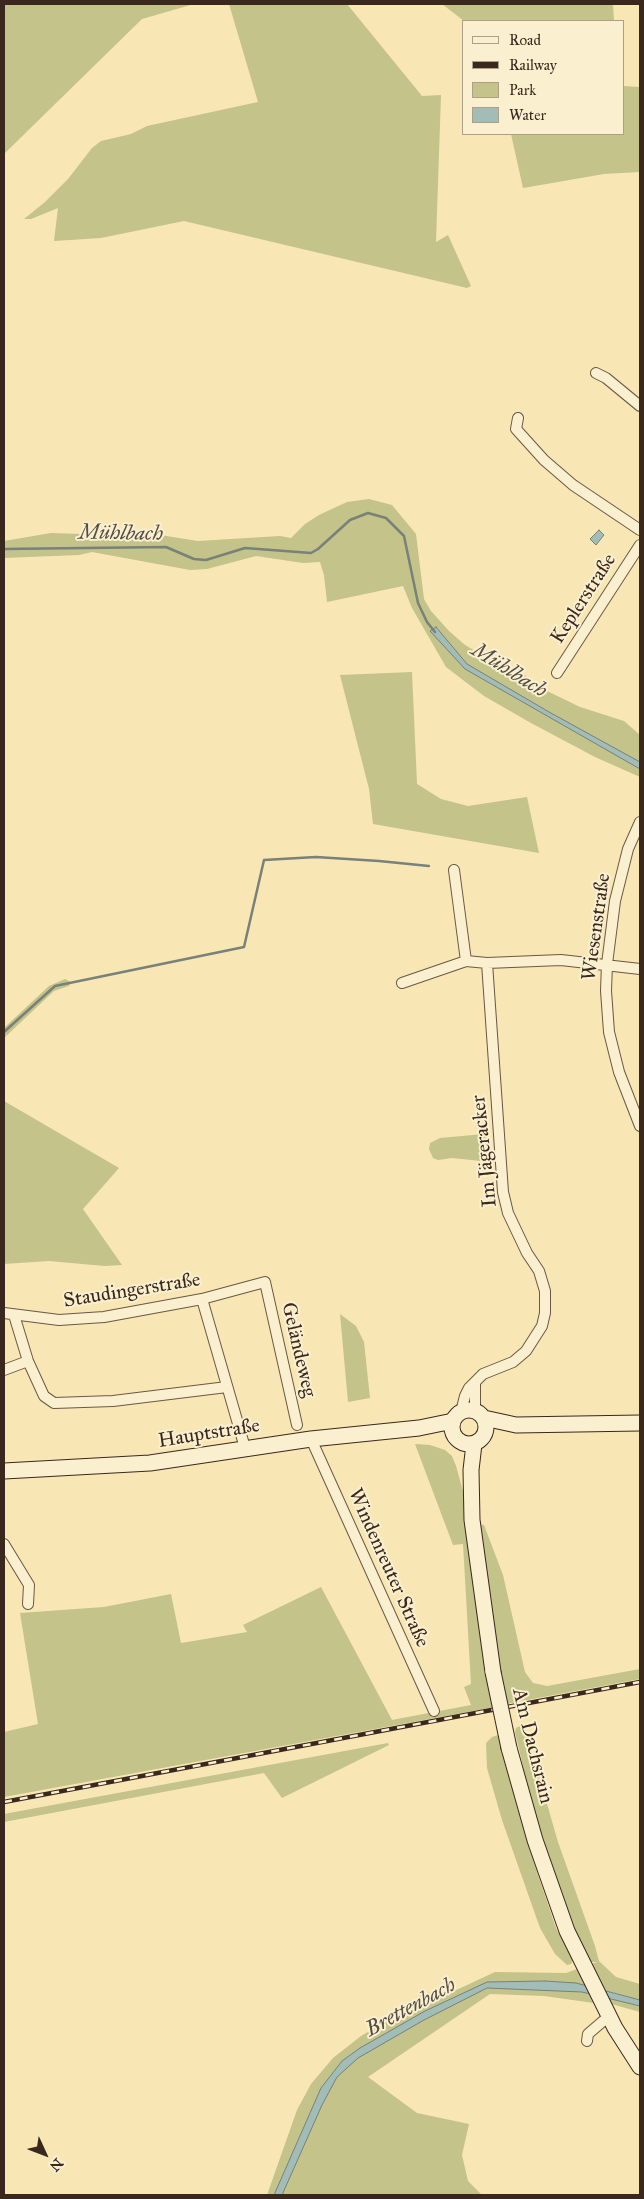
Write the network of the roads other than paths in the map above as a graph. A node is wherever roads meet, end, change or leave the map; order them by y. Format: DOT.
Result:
graph roads {
  1 [pos="596,373"];
  2 [pos="640,406"];
  3 [pos="518,418"];
  4 [pos="640,530"];
  5 [pos="640,545"];
  6 [pos="557,673"];
  7 [pos="640,822"];
  8 [pos="454,870"];
  9 [pos="466,961"];
  10 [pos="487,963"];
  11 [pos="606,964"];
  12 [pos="640,969"];
  13 [pos="402,983"];
  14 [pos="640,1126"];
  15 [pos="265,1282"];
  16 [pos="202,1299"];
  17 [pos="9,1314"];
  18 [pos="28,1361"];
  19 [pos="4,1370"];
  20 [pos="227,1387"];
  21 [pos="640,1423"];
  22 [pos="297,1425"];
  23 [pos="468,1427"];
  24 [pos="311,1439"];
  25 [pos="245,1448"];
  26 [pos="4,1471"];
  27 [pos="4,1544"];
  28 [pos="28,1604"];
  29 [pos="434,1712"];
  30 [pos="606,2009"];
  31 [pos="587,2041"];
  32 [pos="640,2066"];
  1 -- 2 [label="street"];
  3 -- 4 [label="street"];
  5 -- 6 [label="street, Keplerstraße"];
  7 -- 11 [label="street, Wiesenstraße"];
  8 -- 9 [label="street"];
  9 -- 10 [label="street"];
  9 -- 13 [label="street"];
  10 -- 11 [label="street"];
  10 -- 23 [label="street, Im Jägeracker"];
  11 -- 12 [label="street"];
  11 -- 14 [label="street, Wiesenstraße"];
  15 -- 16 [label="street, Staudingerstraße"];
  15 -- 22 [label="street, Geländeweg"];
  16 -- 17 [label="street, Staudingerstraße"];
  16 -- 20 [label="street"];
  17 -- 18 [label="street"];
  18 -- 19 [label="street"];
  18 -- 20 [label="street"];
  20 -- 25 [label="street"];
  21 -- 23 [label="street, Hauptstraße"];
  23 -- 24 [label="street, Hauptstraße"];
  23 -- 30 [label="street, Am Dachsrain, bridge"];
  24 -- 25 [label="street, Hauptstraße"];
  24 -- 29 [label="street, Windenreuter Straße"];
  25 -- 26 [label="street, Hauptstraße"];
  27 -- 28 [label="street"];
  30 -- 31 [label="street"];
  30 -- 32 [label="street, Am Dachsrain"];
}
